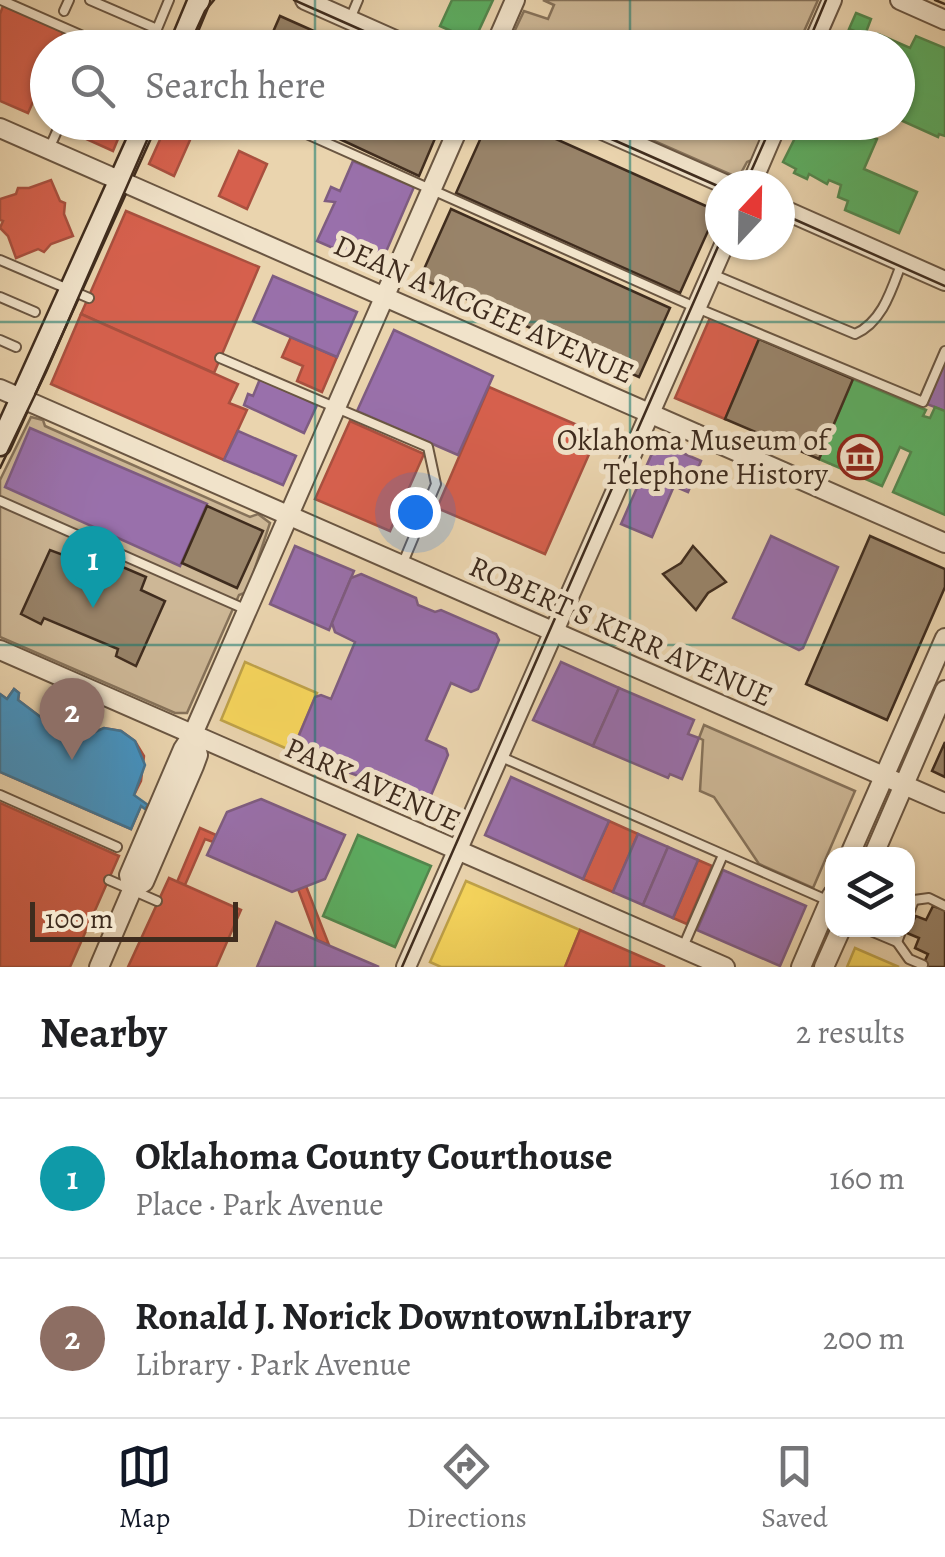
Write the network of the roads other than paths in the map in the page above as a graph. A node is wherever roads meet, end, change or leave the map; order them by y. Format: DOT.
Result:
graph roads {
  1 [pos="1,0"];
  2 [pos="69,0"];
  3 [pos="90,0"];
  4 [pos="169,0"];
  5 [pos="199,0"];
  6 [pos="212,0"];
  7 [pos="306,0"];
  8 [pos="358,0"];
  9 [pos="515,0"];
  10 [pos="832,0"];
  11 [pos="900,0"];
  12 [pos="64,11"];
  13 [pos="350,20"];
  14 [pos="945,20"];
  15 [pos="157,28"];
  16 [pos="69,30"];
  17 [pos="162,30"];
  18 [pos="186,30"];
  19 [pos="189,30"];
  20 [pos="372,30"];
  21 [pos="502,30"];
  22 [pos="819,30"];
  23 [pos="0,128"];
  24 [pos="54,140"];
  25 [pos="138,140"];
  26 [pos="321,140"];
  27 [pos="453,140"];
  28 [pos="625,140"];
  29 [pos="770,140"];
  30 [pos="50,149"];
  31 [pos="757,170"];
  32 [pos="705,175"];
  33 [pos="121,180"];
  34 [pos="432,189"];
  35 [pos="795,215"];
  36 [pos="0,260"];
  37 [pos="718,260"];
  38 [pos="902,262"];
  39 [pos="712,274"];
  40 [pos="945,281"];
  41 [pos="80,295"];
  42 [pos="385,296"];
  43 [pos="0,297"];
  44 [pos="697,308"];
  45 [pos="36,312"];
  46 [pos="0,340"];
  47 [pos="16,347"];
  48 [pos="945,351"];
  49 [pos="220,358"];
  50 [pos="0,390"];
  51 [pos="22,400"];
  52 [pos="336,408"];
  53 [pos="651,413"];
  54 [pos="0,445"];
  55 [pos="0,501"];
  56 [pos="290,515"];
  57 [pos="945,542"];
  58 [pos="402,565"];
  59 [pos="248,610"];
  60 [pos="554,632"];
  61 [pos="945,638"];
  62 [pos="0,650"];
  63 [pos="945,690"];
  64 [pos="193,734"];
  65 [pos="498,756"];
  66 [pos="884,776"];
  67 [pos="904,784"];
  68 [pos="0,795"];
  69 [pos="945,802"];
  70 [pos="117,846"];
  71 [pos="853,847"];
  72 [pos="877,847"];
  73 [pos="457,850"];
  74 [pos="723,855"];
  75 [pos="108,880"];
  76 [pos="132,890"];
  77 [pos="825,896"];
  78 [pos="915,899"];
  79 [pos="157,901"];
  80 [pos="945,906"];
  81 [pos="825,912"];
  82 [pos="837,937"];
  83 [pos="884,937"];
  84 [pos="898,937"];
  85 [pos="896,942"];
  86 [pos="682,948"];
  87 [pos="923,965"];
  88 [pos="99,967"];
  89 [pos="406,967"];
  90 [pos="725,967"];
  91 [pos="801,967"];
  92 [pos="824,967"];
  1 -- 16 [label="lane"];
  2 -- 12 [label="lane"];
  3 -- 15 [label="lane"];
  4 -- 15 [label="lane"];
  5 -- 18 [label="main road"];
  6 -- 19 [label="main road"];
  7 -- 13 [label="street"];
  8 -- 13 [label="lane"];
  9 -- 21 [label="street"];
  10 -- 22 [label="street"];
  11 -- 14 [label="street"];
  13 -- 20 [label="street"];
  15 -- 17 [label="lane"];
  23 -- 30 [label="street, DEAN A MCGEE AVENUE"];
  24 -- 30 [label="lane"];
  25 -- 33 [label="main road"];
  26 -- 34 [label="lane"];
  27 -- 34 [label="street"];
  28 -- 32 [label="street"];
  29 -- 31 [label="street"];
  30 -- 33 [label="street, DEAN A MCGEE AVENUE"];
  33 -- 41 [label="main road"];
  33 -- 42 [label="street, DEAN A MCGEE AVENUE"];
  34 -- 42 [label="street"];
  34 -- 44 [label="lane"];
  35 -- 38 [label="street"];
  36 -- 41 [label="lane"];
  37 -- 39 [label="street"];
  38 -- 39 [label="lane"];
  38 -- 40 [label="street"];
  39 -- 44 [label="street"];
  41 -- 51 [label="main road"];
  42 -- 52 [label="street"];
  42 -- 53 [label="street, DEAN A MCGEE AVENUE"];
  43 -- 45 [label="lane"];
  44 -- 48 [label="lane"];
  44 -- 53 [label="street"];
  46 -- 47 [label="lane"];
  49 -- 52 [label="lane"];
  50 -- 51 [label="street, ROBERT S KERR AVENUE"];
  51 -- 54 [label="main road"];
  51 -- 56 [label="street, ROBERT S KERR AVENUE"];
  52 -- 56 [label="street"];
  52 -- 58 [label="lane"];
  53 -- 57 [label="street, DEAN A MCGEE AVENUE"];
  53 -- 60 [label="street"];
  55 -- 59 [label="lane"];
  56 -- 58 [label="street, ROBERT S KERR AVENUE"];
  56 -- 59 [label="street"];
  58 -- 60 [label="street, ROBERT S KERR AVENUE"];
  59 -- 64 [label="street"];
  60 -- 65 [label="street"];
  60 -- 66 [label="street, ROBERT S KERR AVENUE"];
  61 -- 66 [label="street"];
  62 -- 64 [label="street, PARK AVENUE"];
  63 -- 67 [label="street"];
  64 -- 73 [label="street, PARK AVENUE"];
  64 -- 76 [label="street"];
  65 -- 73 [label="street"];
  65 -- 74 [label="lane"];
  66 -- 67 [label="street, ROBERT S KERR AVENUE"];
  66 -- 71 [label="street"];
  67 -- 69 [label="street, ROBERT S KERR AVENUE"];
  67 -- 72 [label="street"];
  68 -- 70 [label="lane"];
  73 -- 86 [label="street, PARK AVENUE"];
  73 -- 89 [label="street"];
  74 -- 77 [label="lane"];
  74 -- 86 [label="lane"];
  75 -- 76 [label="lane"];
  76 -- 79 [label="lane"];
  76 -- 88 [label="street"];
  78 -- 80 [label="lane"];
  81 -- 91 [label="street"];
  82 -- 92 [label="street"];
  83 -- 85 [label="lane"];
  84 -- 85 [label="lane"];
  85 -- 87 [label="lane"];
  86 -- 90 [label="street, PARK AVENUE"];
}
